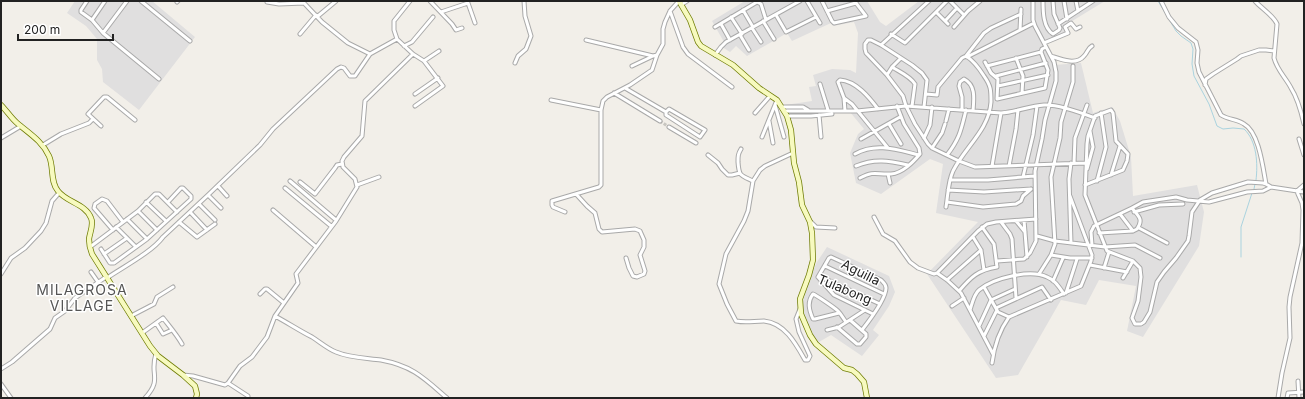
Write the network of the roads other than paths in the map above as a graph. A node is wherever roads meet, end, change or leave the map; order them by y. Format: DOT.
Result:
graph roads {
  1 [pos="87,1"];
  2 [pos="105,1"];
  3 [pos="127,1"];
  4 [pos="141,1"];
  5 [pos="336,1"];
  6 [pos="410,1"];
  7 [pos="430,1"];
  8 [pos="524,1"];
  9 [pos="687,1"];
  10 [pos="800,1"];
  11 [pos="807,1"];
  12 [pos="822,1"];
  13 [pos="929,1"];
  14 [pos="947,1"];
  15 [pos="950,1"];
  16 [pos="980,1"];
  17 [pos="1033,1"];
  18 [pos="1043,1"];
  19 [pos="1053,1"];
  20 [pos="1064,1"];
  21 [pos="1076,1"];
  22 [pos="1093,1"];
  23 [pos="1161,1"];
  24 [pos="1255,1"];
  25 [pos="266,2"];
  26 [pos="304,2"];
  27 [pos="680,2"];
  28 [pos="856,2"];
  29 [pos="975,2"];
  30 [pos="957,8"];
  31 [pos="1021,9"];
  32 [pos="743,10"];
  33 [pos="670,11"];
  34 [pos="827,11"];
  35 [pos="1078,11"];
  36 [pos="441,12"];
  37 [pos="936,12"];
  38 [pos="1021,14"];
  39 [pos="776,15"];
  40 [pos="964,15"];
  41 [pos="317,16"];
  42 [pos="433,17"];
  43 [pos="732,17"];
  44 [pos="816,17"];
  45 [pos="1067,19"];
  46 [pos="92,20"];
  47 [pos="765,20"];
  48 [pos="475,23"];
  49 [pos="820,23"];
  50 [pos="1034,23"];
  51 [pos="721,24"];
  52 [pos="1058,24"];
  53 [pos="984,26"];
  54 [pos="715,27"];
  55 [pos="753,27"];
  56 [pos="954,27"];
  57 [pos="1080,27"];
  58 [pos="462,28"];
  59 [pos="988,30"];
  60 [pos="1020,30"];
  61 [pos="416,31"];
  62 [pos="103,33"];
  63 [pos="300,34"];
  64 [pos="419,34"];
  65 [pos="741,34"];
  66 [pos="891,34"];
  67 [pos="397,39"];
  68 [pos="774,39"];
  69 [pos="586,40"];
  70 [pos="730,40"];
  71 [pos="190,41"];
  72 [pos="760,42"];
  73 [pos="881,45"];
  74 [pos="1045,45"];
  75 [pos="404,46"];
  76 [pos="1092,46"];
  77 [pos="749,50"];
  78 [pos="439,51"];
  79 [pos="1274,51"];
  80 [pos="1041,52"];
  81 [pos="370,54"];
  82 [pos="413,54"];
  83 [pos="715,55"];
  84 [pos="655,56"];
  85 [pos="967,56"];
  86 [pos="1051,56"];
  87 [pos="901,58"];
  88 [pos="1016,58"];
  89 [pos="424,61"];
  90 [pos="985,62"];
  91 [pos="514,63"];
  92 [pos="1046,63"];
  93 [pos="632,66"];
  94 [pos="987,66"];
  95 [pos="1073,66"];
  96 [pos="892,67"];
  97 [pos="1021,69"];
  98 [pos="887,75"];
  99 [pos="1048,75"];
  100 [pos="996,76"];
  101 [pos="438,78"];
  102 [pos="159,79"];
  103 [pos="1023,81"];
  104 [pos="820,84"];
  105 [pos="1205,85"];
  106 [pos="998,86"];
  107 [pos="732,87"];
  108 [pos="625,88"];
  109 [pos="614,93"];
  110 [pos="1022,93"];
  111 [pos="415,94"];
  112 [pos="926,94"];
  113 [pos="770,96"];
  114 [pos="844,98"];
  115 [pos="551,100"];
  116 [pos="776,103"];
  117 [pos="1,105"];
  118 [pos="1049,105"];
  119 [pos="1088,105"];
  120 [pos="415,106"];
  121 [pos="897,106"];
  122 [pos="906,106"];
  123 [pos="912,106"];
  124 [pos="1037,106"];
  125 [pos="924,107"];
  126 [pos="932,107"];
  127 [pos="783,109"];
  128 [pos="878,109"];
  129 [pos="949,109"];
  130 [pos="1065,109"];
  131 [pos="601,110"];
  132 [pos="828,110"];
  133 [pos="962,110"];
  134 [pos="966,110"];
  135 [pos="973,110"];
  136 [pos="1018,110"];
  137 [pos="845,111"];
  138 [pos="857,111"];
  139 [pos="666,112"];
  140 [pos="990,112"];
  141 [pos="755,113"];
  142 [pos="1001,113"];
  143 [pos="1102,113"];
  144 [pos="832,114"];
  145 [pos="1084,114"];
  146 [pos="819,115"];
  147 [pos="787,116"];
  148 [pos="900,117"];
  149 [pos="1095,118"];
  150 [pos="94,119"];
  151 [pos="135,120"];
  152 [pos="660,121"];
  153 [pos="769,121"];
  154 [pos="889,124"];
  155 [pos="1304,124"];
  156 [pos="21,126"];
  157 [pos="101,126"];
  158 [pos="669,127"];
  159 [pos="1090,131"];
  160 [pos="875,132"];
  161 [pos="762,137"];
  162 [pos="784,137"];
  163 [pos="821,137"];
  164 [pos="1,138"];
  165 [pos="924,138"];
  166 [pos="861,139"];
  167 [pos="1299,139"];
  168 [pos="696,143"];
  169 [pos="773,143"];
  170 [pos="901,144"];
  171 [pos="42,145"];
  172 [pos="1120,146"];
  173 [pos="888,148"];
  174 [pos="932,148"];
  175 [pos="741,149"];
  176 [pos="793,153"];
  177 [pos="855,154"];
  178 [pos="708,155"];
  179 [pos="920,155"];
  180 [pos="947,155"];
  181 [pos="1304,155"];
  182 [pos="959,161"];
  183 [pos="1087,162"];
  184 [pos="1073,163"];
  185 [pos="342,164"];
  186 [pos="1054,164"];
  187 [pos="908,165"];
  188 [pos="1036,165"];
  189 [pos="856,166"];
  190 [pos="992,166"];
  191 [pos="1009,166"];
  192 [pos="1026,166"];
  193 [pos="740,173"];
  194 [pos="888,174"];
  195 [pos="1111,175"];
  196 [pos="1034,176"];
  197 [pos="379,177"];
  198 [pos="1023,177"];
  199 [pos="860,178"];
  200 [pos="950,180"];
  201 [pos="290,181"];
  202 [pos="753,181"];
  203 [pos="1097,181"];
  204 [pos="300,182"];
  205 [pos="890,182"];
  206 [pos="1266,184"];
  207 [pos="357,185"];
  208 [pos="1085,185"];
  209 [pos="1304,185"];
  210 [pos="218,186"];
  211 [pos="1271,187"];
  212 [pos="285,188"];
  213 [pos="1035,188"];
  214 [pos="1031,189"];
  215 [pos="948,190"];
  216 [pos="1297,191"];
  217 [pos="1304,192"];
  218 [pos="59,193"];
  219 [pos="306,194"];
  220 [pos="576,194"];
  221 [pos="208,196"];
  222 [pos="227,196"];
  223 [pos="1070,196"];
  224 [pos="301,200"];
  225 [pos="1200,200"];
  226 [pos="146,202"];
  227 [pos="168,202"];
  228 [pos="947,202"];
  229 [pos="199,204"];
  230 [pos="1182,204"];
  231 [pos="946,207"];
  232 [pos="221,208"];
  233 [pos="1132,208"];
  234 [pos="273,210"];
  235 [pos="138,211"];
  236 [pos="177,212"];
  237 [pos="190,212"];
  238 [pos="565,212"];
  239 [pos="1134,212"];
  240 [pos="1120,214"];
  241 [pos="874,217"];
  242 [pos="127,219"];
  243 [pos="1036,219"];
  244 [pos="215,220"];
  245 [pos="336,220"];
  246 [pos="1024,220"];
  247 [pos="166,221"];
  248 [pos="1016,221"];
  249 [pos="123,222"];
  250 [pos="179,222"];
  251 [pos="810,222"];
  252 [pos="1001,222"];
  253 [pos="215,224"];
  254 [pos="1096,224"];
  255 [pos="331,226"];
  256 [pos="116,227"];
  257 [pos="982,227"];
  258 [pos="835,228"];
  259 [pos="1139,228"];
  260 [pos="113,230"];
  261 [pos="157,230"];
  262 [pos="207,230"];
  263 [pos="1134,231"];
  264 [pos="1025,232"];
  265 [pos="1100,233"];
  266 [pos="1037,236"];
  267 [pos="973,237"];
  268 [pos="127,238"];
  269 [pos="147,239"];
  270 [pos="1055,241"];
  271 [pos="1071,243"];
  272 [pos="1167,243"];
  273 [pos="1090,245"];
  274 [pos="315,246"];
  275 [pos="90,247"];
  276 [pos="136,247"];
  277 [pos="1105,247"];
  278 [pos="101,249"];
  279 [pos="981,250"];
  280 [pos="1109,252"];
  281 [pos="104,254"];
  282 [pos="1051,255"];
  283 [pos="1027,257"];
  284 [pos="626,258"];
  285 [pos="1064,258"];
  286 [pos="1092,258"];
  287 [pos="1160,258"];
  288 [pos="1077,259"];
  289 [pos="1014,260"];
  290 [pos="997,261"];
  291 [pos="1133,261"];
  292 [pos="1090,265"];
  293 [pos="825,266"];
  294 [pos="1104,268"];
  295 [pos="984,270"];
  296 [pos="91,272"];
  297 [pos="1126,272"];
  298 [pos="937,273"];
  299 [pos="1,274"];
  300 [pos="1039,274"];
  301 [pos="809,275"];
  302 [pos="1015,276"];
  303 [pos="106,277"];
  304 [pos="819,277"];
  305 [pos="1123,278"];
  306 [pos="947,280"];
  307 [pos="1054,280"];
  308 [pos="98,282"];
  309 [pos="173,287"];
  310 [pos="984,287"];
  311 [pos="1016,288"];
  312 [pos="959,291"];
  313 [pos="260,294"];
  314 [pos="884,294"];
  315 [pos="1065,294"];
  316 [pos="964,298"];
  317 [pos="1016,298"];
  318 [pos="991,300"];
  319 [pos="1051,300"];
  320 [pos="284,303"];
  321 [pos="880,304"];
  322 [pos="952,306"];
  323 [pos="996,309"];
  324 [pos="800,310"];
  325 [pos="865,310"];
  326 [pos="970,310"];
  327 [pos="839,312"];
  328 [pos="874,314"];
  329 [pos="131,316"];
  330 [pos="275,316"];
  331 [pos="1009,317"];
  332 [pos="850,320"];
  333 [pos="846,322"];
  334 [pos="156,324"];
  335 [pos="979,326"];
  336 [pos="837,327"];
  337 [pos="172,330"];
  338 [pos="827,330"];
  339 [pos="862,330"];
  340 [pos="142,333"];
  341 [pos="984,336"];
  342 [pos="182,344"];
  343 [pos="156,354"];
  344 [pos="993,354"];
  345 [pos="992,363"];
  346 [pos="1,369"];
  347 [pos="183,375"];
  348 [pos="1298,381"];
  349 [pos="228,383"];
  350 [pos="1,384"];
  351 [pos="1299,392"];
  352 [pos="1304,392"];
  353 [pos="11,398"];
  354 [pos="145,398"];
  355 [pos="196,398"];
  356 [pos="248,398"];
  357 [pos="447,398"];
  358 [pos="867,398"];
  359 [pos="1278,398"];
  360 [pos="1287,398"];
  361 [pos="1299,398"];
  1 -- 46 [label="street"];
  2 -- 46 [label="street"];
  3 -- 62 [label="street"];
  4 -- 71 [label="street"];
  5 -- 41 [label="street"];
  6 -- 67 [label="street"];
  7 -- 36 [label="street"];
  8 -- 91 [label="street"];
  9 -- 27 [label="street"];
  10 -- 39 [label="street"];
  11 -- 44 [label="street"];
  12 -- 34 [label="street"];
  13 -- 66 [label="street"];
  14 -- 37 [label="street"];
  15 -- 30 [label="street"];
  16 -- 29 [label="street"];
  17 -- 50 [label="street"];
  18 -- 52 [label="street"];
  19 -- 52 [label="street"];
  20 -- 45 [label="street"];
  21 -- 35 [label="street"];
  22 -- 35 [label="street"];
  23 -- 105 [label="street"];
  24 -- 79 [label="street"];
  25 -- 26 [label="street"];
  26 -- 41 [label="street"];
  27 -- 33 [label="street"];
  27 -- 83 [label="street"];
  28 -- 34 [label="street"];
  28 -- 34 [label="street"];
  29 -- 40 [label="street"];
  30 -- 37 [label="street"];
  30 -- 40 [label="street"];
  31 -- 38 [label="street"];
  32 -- 43 [label="street"];
  32 -- 47 [label="street"];
  32 -- 55 [label="street"];
  33 -- 84 [label="street"];
  33 -- 107 [label="street"];
  35 -- 45 [label="street"];
  36 -- 48 [label="street"];
  36 -- 58 [label="street"];
  37 -- 66 [label="street"];
  38 -- 59 [label="street"];
  38 -- 60 [label="street"];
  39 -- 44 [label="street"];
  39 -- 47 [label="street"];
  40 -- 56 [label="street"];
  41 -- 63 [label="street"];
  41 -- 81 [label="street"];
  42 -- 64 [label="street"];
  43 -- 51 [label="street"];
  43 -- 65 [label="street"];
  44 -- 49 [label="street"];
  45 -- 52 [label="street"];
  46 -- 62 [label="street"];
  47 -- 55 [label="street"];
  47 -- 68 [label="street"];
  50 -- 60 [label="street"];
  50 -- 74 [label="street"];
  51 -- 54 [label="street"];
  51 -- 70 [label="street"];
  53 -- 59 [label="street"];
  55 -- 65 [label="street"];
  55 -- 72 [label="street"];
  57 -- 74 [label="street"];
  59 -- 85 [label="street"];
  60 -- 85 [label="street"];
  61 -- 64 [label="street"];
  62 -- 102 [label="street"];
  64 -- 75 [label="street"];
  65 -- 70 [label="street"];
  65 -- 77 [label="street"];
  66 -- 73 [label="street"];
  67 -- 75 [label="street"];
  67 -- 81 [label="street"];
  69 -- 84 [label="street"];
  70 -- 83 [label="street"];
  73 -- 87 [label="street"];
  73 -- 98 [label="street"];
  74 -- 80 [label="street"];
  74 -- 86 [label="street"];
  75 -- 82 [label="street"];
  76 -- 86 [label="street"];
  78 -- 89 [label="street"];
  79 -- 105 [label="street"];
  79 -- 155 [label="street"];
  80 -- 88 [label="street"];
  80 -- 92 [label="street"];
  81 -- 210 [label="street"];
  82 -- 89 [label="street"];
  82 -- 185 [label="street"];
  83 -- 113 [label="street"];
  84 -- 93 [label="street"];
  84 -- 108 [label="street"];
  85 -- 112 [label="street"];
  85 -- 140 [label="street"];
  86 -- 118 [label="street"];
  87 -- 96 [label="street"];
  87 -- 112 [label="street"];
  88 -- 94 [label="street"];
  88 -- 97 [label="street"];
  89 -- 101 [label="street"];
  90 -- 94 [label="street"];
  92 -- 97 [label="street"];
  92 -- 99 [label="street"];
  94 -- 100 [label="street"];
  95 -- 130 [label="street"];
  96 -- 98 [label="street"];
  96 -- 123 [label="street"];
  97 -- 100 [label="street"];
  97 -- 103 [label="street"];
  98 -- 122 [label="street"];
  99 -- 103 [label="street"];
  99 -- 110 [label="street"];
  100 -- 106 [label="street"];
  101 -- 111 [label="street"];
  101 -- 120 [label="street"];
  103 -- 106 [label="street"];
  103 -- 110 [label="street"];
  104 -- 132 [label="street"];
  105 -- 206 [label="street"];
  106 -- 110 [label="street"];
  108 -- 109 [label="street"];
  108 -- 139 [label="street"];
  109 -- 131 [label="street"];
  109 -- 152 [label="street"];
  112 -- 125 [label="street"];
  113 -- 116 [label="street"];
  113 -- 141 [label="street"];
  114 -- 128 [label="street"];
  114 -- 137 [label="street"];
  114 -- 138 [label="street"];
  115 -- 131 [label="street"];
  116 -- 127 [label="street"];
  116 -- 153 [label="street"];
  116 -- 162 [label="street"];
  117 -- 156 [label="street"];
  118 -- 124 [label="street"];
  118 -- 130 [label="street"];
  118 -- 188 [label="street"];
  119 -- 145 [label="street"];
  121 -- 122 [label="street"];
  121 -- 128 [label="street"];
  121 -- 148 [label="street"];
  122 -- 123 [label="street"];
  122 -- 165 [label="street"];
  123 -- 125 [label="street"];
  124 -- 136 [label="street"];
  124 -- 192 [label="street"];
  125 -- 126 [label="street"];
  126 -- 129 [label="street"];
  126 -- 165 [label="street"];
  127 -- 132 [label="street"];
  127 -- 147 [label="street"];
  128 -- 138 [label="street"];
  129 -- 133 [label="street"];
  129 -- 174 [label="street"];
  130 -- 145 [label="street"];
  130 -- 186 [label="street"];
  131 -- 220 [label="street"];
  132 -- 137 [label="street"];
  133 -- 134 [label="street"];
  133 -- 135 [label="street"];
  134 -- 135 [label="street"];
  134 -- 180 [label="street"];
  135 -- 140 [label="street"];
  136 -- 142 [label="street"];
  136 -- 191 [label="street"];
  137 -- 138 [label="street"];
  138 -- 160 [label="street"];
  139 -- 139 [label="street"];
  140 -- 142 [label="street"];
  140 -- 182 [label="street"];
  142 -- 190 [label="street"];
  143 -- 149 [label="street"];
  143 -- 172 [label="street"];
  143 -- 203 [label="street"];
  144 -- 146 [label="street"];
  145 -- 149 [label="street"];
  145 -- 184 [label="street"];
  146 -- 147 [label="street"];
  146 -- 163 [label="street"];
  147 -- 176 [label="street"];
  148 -- 154 [label="street"];
  148 -- 179 [label="street"];
  149 -- 159 [label="street"];
  150 -- 151 [label="street"];
  150 -- 157 [label="street"];
  150 -- 171 [label="street"];
  153 -- 161 [label="street"];
  153 -- 169 [label="street"];
  154 -- 160 [label="street"];
  154 -- 170 [label="street"];
  156 -- 164 [label="street"];
  156 -- 171 [label="street"];
  158 -- 168 [label="street"];
  159 -- 183 [label="street"];
  159 -- 183 [label="street"];
  160 -- 166 [label="street"];
  160 -- 173 [label="street"];
  165 -- 174 [label="street"];
  167 -- 181 [label="street"];
  171 -- 218 [label="street"];
  172 -- 195 [label="street"];
  172 -- 195 [label="street"];
  173 -- 177 [label="street"];
  173 -- 179 [label="street"];
  174 -- 180 [label="street"];
  175 -- 193 [label="street"];
  176 -- 202 [label="street"];
  176 -- 251 [label="street"];
  178 -- 193 [label="street"];
  179 -- 187 [label="street"];
  180 -- 182 [label="street"];
  182 -- 190 [label="street"];
  182 -- 200 [label="street"];
  183 -- 184 [label="street"];
  183 -- 208 [label="street"];
  184 -- 186 [label="street"];
  184 -- 223 [label="street"];
  185 -- 204 [label="street"];
  185 -- 207 [label="street"];
  186 -- 188 [label="street"];
  186 -- 270 [label="street"];
  187 -- 189 [label="street"];
  187 -- 194 [label="street"];
  188 -- 192 [label="street"];
  188 -- 196 [label="street"];
  190 -- 191 [label="street"];
  191 -- 192 [label="street"];
  192 -- 198 [label="street"];
  193 -- 202 [label="street"];
  194 -- 199 [label="street"];
  194 -- 205 [label="street"];
  195 -- 203 [label="street"];
  196 -- 198 [label="street"];
  196 -- 213 [label="street"];
  197 -- 207 [label="street"];
  198 -- 200 [label="street"];
  200 -- 215 [label="street"];
  201 -- 219 [label="street"];
  202 -- 324 [label="street"];
  203 -- 208 [label="street"];
  206 -- 211 [label="street"];
  206 -- 225 [label="street"];
  207 -- 245 [label="street"];
  208 -- 254 [label="street"];
  209 -- 216 [label="street"];
  210 -- 221 [label="street"];
  210 -- 222 [label="street"];
  211 -- 216 [label="street"];
  211 -- 225 [label="street"];
  212 -- 224 [label="street"];
  213 -- 214 [label="street"];
  213 -- 243 [label="street"];
  214 -- 215 [label="street"];
  214 -- 228 [label="street"];
  215 -- 228 [label="street"];
  216 -- 217 [label="street"];
  216 -- 359 [label="street"];
  218 -- 275 [label="street"];
  218 -- 299 [label="street"];
  219 -- 224 [label="street"];
  219 -- 245 [label="street"];
  220 -- 238 [label="street"];
  220 -- 284 [label="street"];
  221 -- 229 [label="street"];
  221 -- 232 [label="street"];
  223 -- 271 [label="street"];
  223 -- 273 [label="street"];
  224 -- 255 [label="street"];
  225 -- 233 [label="street"];
  225 -- 291 [label="street"];
  226 -- 227 [label="street"];
  226 -- 235 [label="street"];
  226 -- 247 [label="street"];
  227 -- 236 [label="street"];
  227 -- 236 [label="street"];
  228 -- 231 [label="street"];
  229 -- 237 [label="street"];
  229 -- 244 [label="street"];
  230 -- 239 [label="street"];
  233 -- 239 [label="street"];
  233 -- 240 [label="street"];
  234 -- 274 [label="street"];
  235 -- 242 [label="street"];
  235 -- 261 [label="street"];
  236 -- 247 [label="street"];
  237 -- 250 [label="street"];
  237 -- 262 [label="street"];
  239 -- 259 [label="street"];
  240 -- 254 [label="street"];
  240 -- 263 [label="street"];
  241 -- 298 [label="street"];
  242 -- 249 [label="street"];
  242 -- 269 [label="street"];
  243 -- 246 [label="street"];
  243 -- 266 [label="street"];
  245 -- 255 [label="street"];
  246 -- 248 [label="street"];
  246 -- 264 [label="street"];
  247 -- 261 [label="street"];
  248 -- 252 [label="street"];
  248 -- 264 [label="street"];
  249 -- 256 [label="street"];
  249 -- 260 [label="street"];
  250 -- 262 [label="street"];
  250 -- 303 [label="street"];
  251 -- 258 [label="street"];
  251 -- 301 [label="street"];
  252 -- 257 [label="street"];
  252 -- 289 [label="street"];
  253 -- 262 [label="street"];
  254 -- 265 [label="street"];
  254 -- 273 [label="street"];
  255 -- 274 [label="street"];
  256 -- 260 [label="street"];
  256 -- 268 [label="street"];
  257 -- 267 [label="street"];
  257 -- 290 [label="street"];
  259 -- 263 [label="street"];
  259 -- 272 [label="street"];
  260 -- 275 [label="street"];
  261 -- 269 [label="street"];
  263 -- 265 [label="street"];
  264 -- 283 [label="street"];
  265 -- 277 [label="street"];
  266 -- 270 [label="street"];
  266 -- 283 [label="street"];
  267 -- 279 [label="street"];
  267 -- 298 [label="street"];
  268 -- 276 [label="street"];
  268 -- 281 [label="street"];
  269 -- 276 [label="street"];
  270 -- 271 [label="street"];
  270 -- 282 [label="street"];
  271 -- 273 [label="street"];
  273 -- 277 [label="street"];
  273 -- 286 [label="street"];
  274 -- 320 [label="street"];
  275 -- 303 [label="street"];
  276 -- 281 [label="street"];
  277 -- 280 [label="street"];
  277 -- 287 [label="street"];
  278 -- 281 [label="street"];
  279 -- 295 [label="street"];
  279 -- 306 [label="street"];
  280 -- 291 [label="street"];
  280 -- 294 [label="street"];
  282 -- 285 [label="street"];
  282 -- 300 [label="street"];
  283 -- 289 [label="street"];
  285 -- 288 [label="street"];
  285 -- 307 [label="street"];
  286 -- 288 [label="street"];
  286 -- 292 [label="street"];
  288 -- 315 [label="street"];
  289 -- 290 [label="street"];
  289 -- 302 [label="street"];
  290 -- 295 [label="street"];
  291 -- 297 [label="street"];
  292 -- 294 [label="street"];
  292 -- 315 [label="street"];
  293 -- 304 [label="street, Aguilla"];
  293 -- 314 [label="street"];
  293 -- 314 [label="street, Aguilla"];
  294 -- 297 [label="street"];
  295 -- 312 [label="street"];
  296 -- 308 [label="street"];
  297 -- 305 [label="street"];
  298 -- 306 [label="street"];
  300 -- 302 [label="street"];
  300 -- 307 [label="street"];
  301 -- 304 [label="street, Tulabong"];
  301 -- 324 [label="street"];
  302 -- 310 [label="street"];
  302 -- 311 [label="street"];
  303 -- 308 [label="street"];
  303 -- 329 [label="street"];
  304 -- 321 [label="street, Tulabong"];
  304 -- 325 [label="street"];
  306 -- 312 [label="street"];
  307 -- 315 [label="street"];
  308 -- 346 [label="street"];
  309 -- 329 [label="street"];
  310 -- 318 [label="street"];
  310 -- 326 [label="street"];
  311 -- 317 [label="street"];
  311 -- 318 [label="street"];
  312 -- 316 [label="street"];
  313 -- 320 [label="street"];
  314 -- 321 [label="street, Aguilla"];
  315 -- 319 [label="street"];
  316 -- 322 [label="street"];
  316 -- 326 [label="street"];
  317 -- 319 [label="street"];
  317 -- 323 [label="street"];
  318 -- 323 [label="street"];
  318 -- 335 [label="street"];
  319 -- 331 [label="street"];
  320 -- 330 [label="street"];
  321 -- 328 [label="street, Aguilla"];
  323 -- 331 [label="street"];
  323 -- 341 [label="street"];
  324 -- 358 [label="street"];
  325 -- 328 [label="street"];
  325 -- 332 [label="street"];
  326 -- 335 [label="street"];
  327 -- 327 [label="street"];
  327 -- 333 [label="street"];
  328 -- 339 [label="street, Aguilla"];
  329 -- 340 [label="street"];
  330 -- 349 [label="street"];
  330 -- 357 [label="street"];
  331 -- 344 [label="street"];
  332 -- 333 [label="street"];
  332 -- 339 [label="street"];
  333 -- 336 [label="street"];
  334 -- 337 [label="street"];
  334 -- 337 [label="street"];
  334 -- 340 [label="street"];
  335 -- 341 [label="street"];
  336 -- 338 [label="street"];
  336 -- 339 [label="street"];
  337 -- 342 [label="street"];
  340 -- 343 [label="street"];
  341 -- 344 [label="street"];
  343 -- 347 [label="street"];
  343 -- 354 [label="street"];
  344 -- 345 [label="street"];
  347 -- 349 [label="street"];
  347 -- 355 [label="street"];
  348 -- 351 [label="street"];
  349 -- 356 [label="street"];
  350 -- 353 [label="street"];
  351 -- 352 [label="street"];
  351 -- 360 [label="street"];
  351 -- 361 [label="street"];
}
